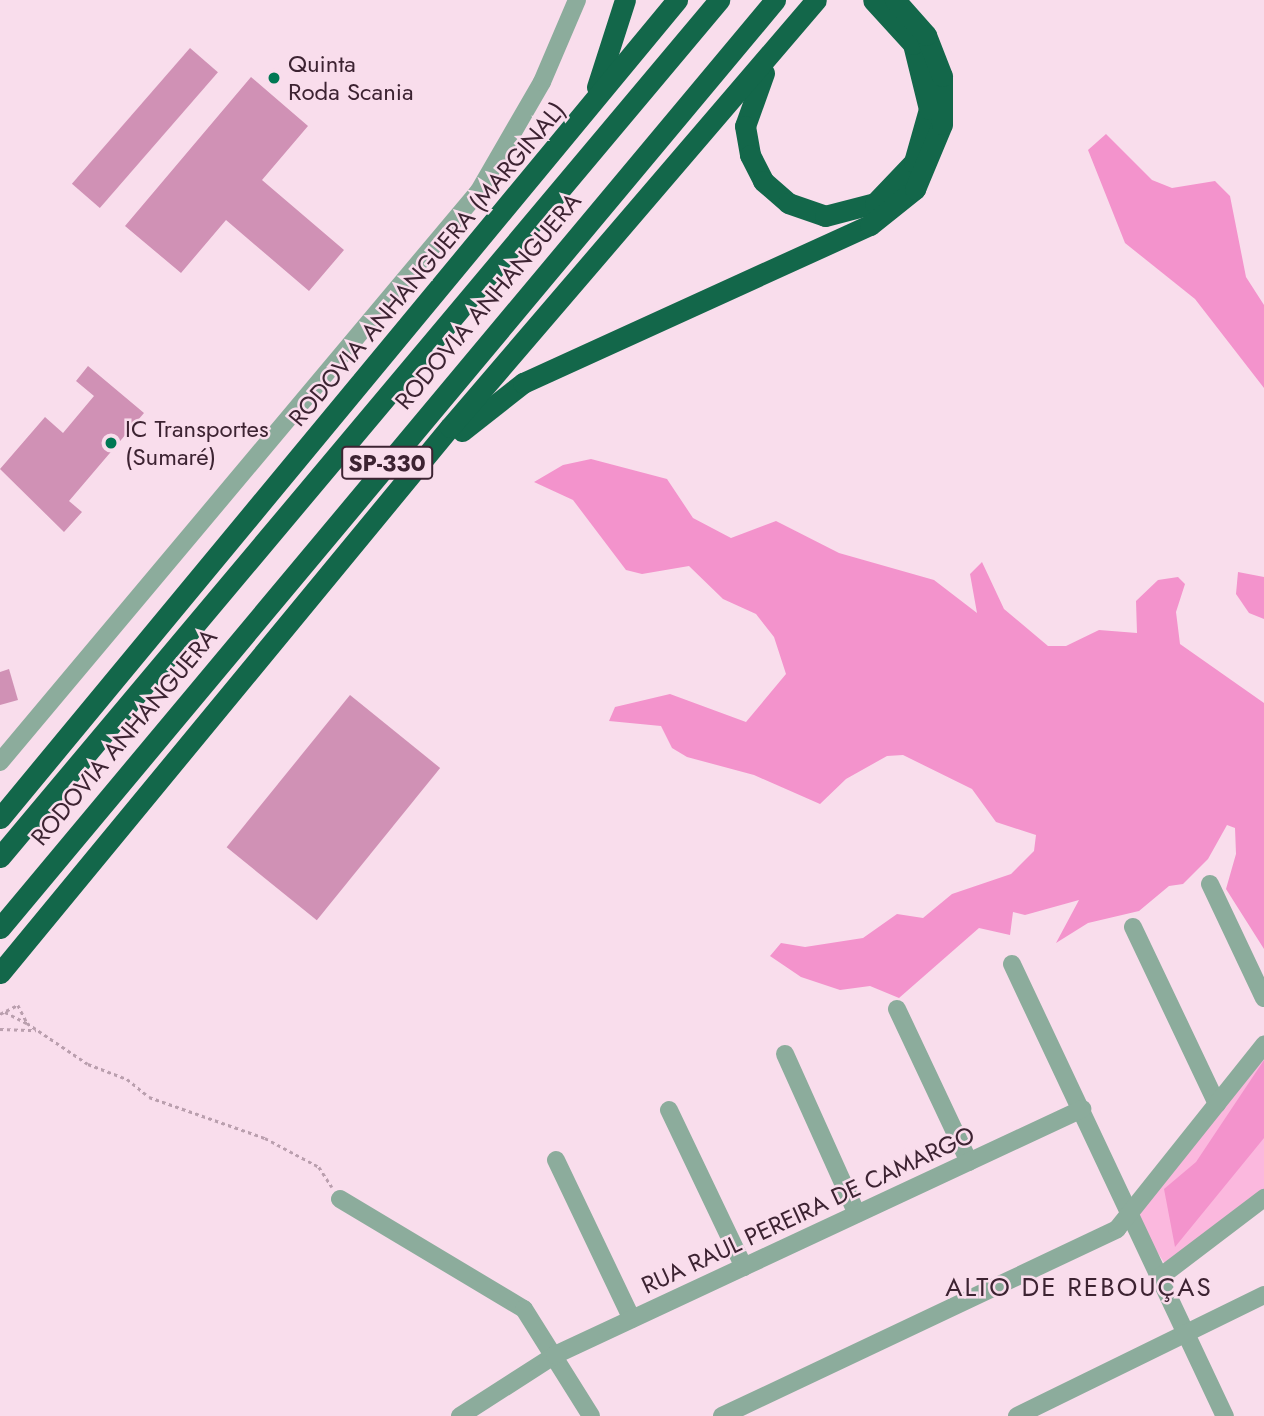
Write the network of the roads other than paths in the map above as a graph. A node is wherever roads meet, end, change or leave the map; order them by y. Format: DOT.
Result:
graph roads {
  1 [pos="576,0"];
  2 [pos="625,0"];
  3 [pos="677,0"];
  4 [pos="719,0"];
  5 [pos="775,0"];
  6 [pos="873,0"];
  7 [pos="895,0"];
  8 [pos="813,4"];
  9 [pos="787,34"];
  10 [pos="508,206"];
  11 [pos="351,551"];
  12 [pos="0,762"];
  13 [pos="0,818"];
  14 [pos="0,857"];
  15 [pos="1210,884"];
  16 [pos="1133,927"];
  17 [pos="0,928"];
  18 [pos="1012,964"];
  19 [pos="0,973"];
  20 [pos="1264,998"];
  21 [pos="897,1009"];
  22 [pos="1264,1045"];
  23 [pos="785,1054"];
  24 [pos="1217,1104"];
  25 [pos="1082,1109"];
  26 [pos="669,1110"];
  27 [pos="556,1160"];
  28 [pos="969,1162"];
  29 [pos="1264,1198"];
  30 [pos="340,1199"];
  31 [pos="1130,1213"];
  32 [pos="857,1214"];
  33 [pos="744,1267"];
  34 [pos="1160,1277"];
  35 [pos="1264,1296"];
  36 [pos="632,1319"];
  37 [pos="1186,1335"];
  38 [pos="555,1355"];
  39 [pos="460,1416"];
  40 [pos="592,1416"];
  41 [pos="722,1416"];
  42 [pos="1017,1416"];
  43 [pos="1225,1416"];
  1 -- 12 [label="street"];
  2 -- 10 [label="highway"];
  3 -- 10 [label="highway, RODOVIA ANHANGUERA (MARGINAL)"];
  4 -- 14 [label="highway, RODOVIA ANHANGUERA / SP-330"];
  5 -- 17 [label="highway, RODOVIA ANHANGUERA / SP-330"];
  6 -- 9 [label="highway"];
  7 -- 11 [label="highway"];
  8 -- 9 [label="highway"];
  9 -- 11 [label="highway"];
  10 -- 13 [label="highway, RODOVIA ANHANGUERA (MARGINAL)"];
  11 -- 19 [label="highway"];
  15 -- 20 [label="street"];
  16 -- 24 [label="street"];
  18 -- 25 [label="street"];
  21 -- 28 [label="street"];
  22 -- 24 [label="street"];
  23 -- 32 [label="street"];
  24 -- 31 [label="street"];
  25 -- 28 [label="street, RUA RAUL PEREIRA DE CAMARGO"];
  25 -- 31 [label="street"];
  26 -- 33 [label="street"];
  27 -- 36 [label="street"];
  28 -- 32 [label="street, RUA RAUL PEREIRA DE CAMARGO"];
  29 -- 34 [label="street"];
  30 -- 38 [label="street"];
  31 -- 34 [label="street"];
  31 -- 41 [label="street"];
  32 -- 33 [label="street, RUA RAUL PEREIRA DE CAMARGO"];
  33 -- 36 [label="street, RUA RAUL PEREIRA DE CAMARGO"];
  34 -- 37 [label="street"];
  35 -- 37 [label="street"];
  36 -- 38 [label="street, RUA RAUL PEREIRA DE CAMARGO"];
  37 -- 42 [label="street"];
  37 -- 43 [label="street"];
  38 -- 39 [label="street, RUA RAUL PEREIRA DE CAMARGO"];
  38 -- 40 [label="street"];
}
